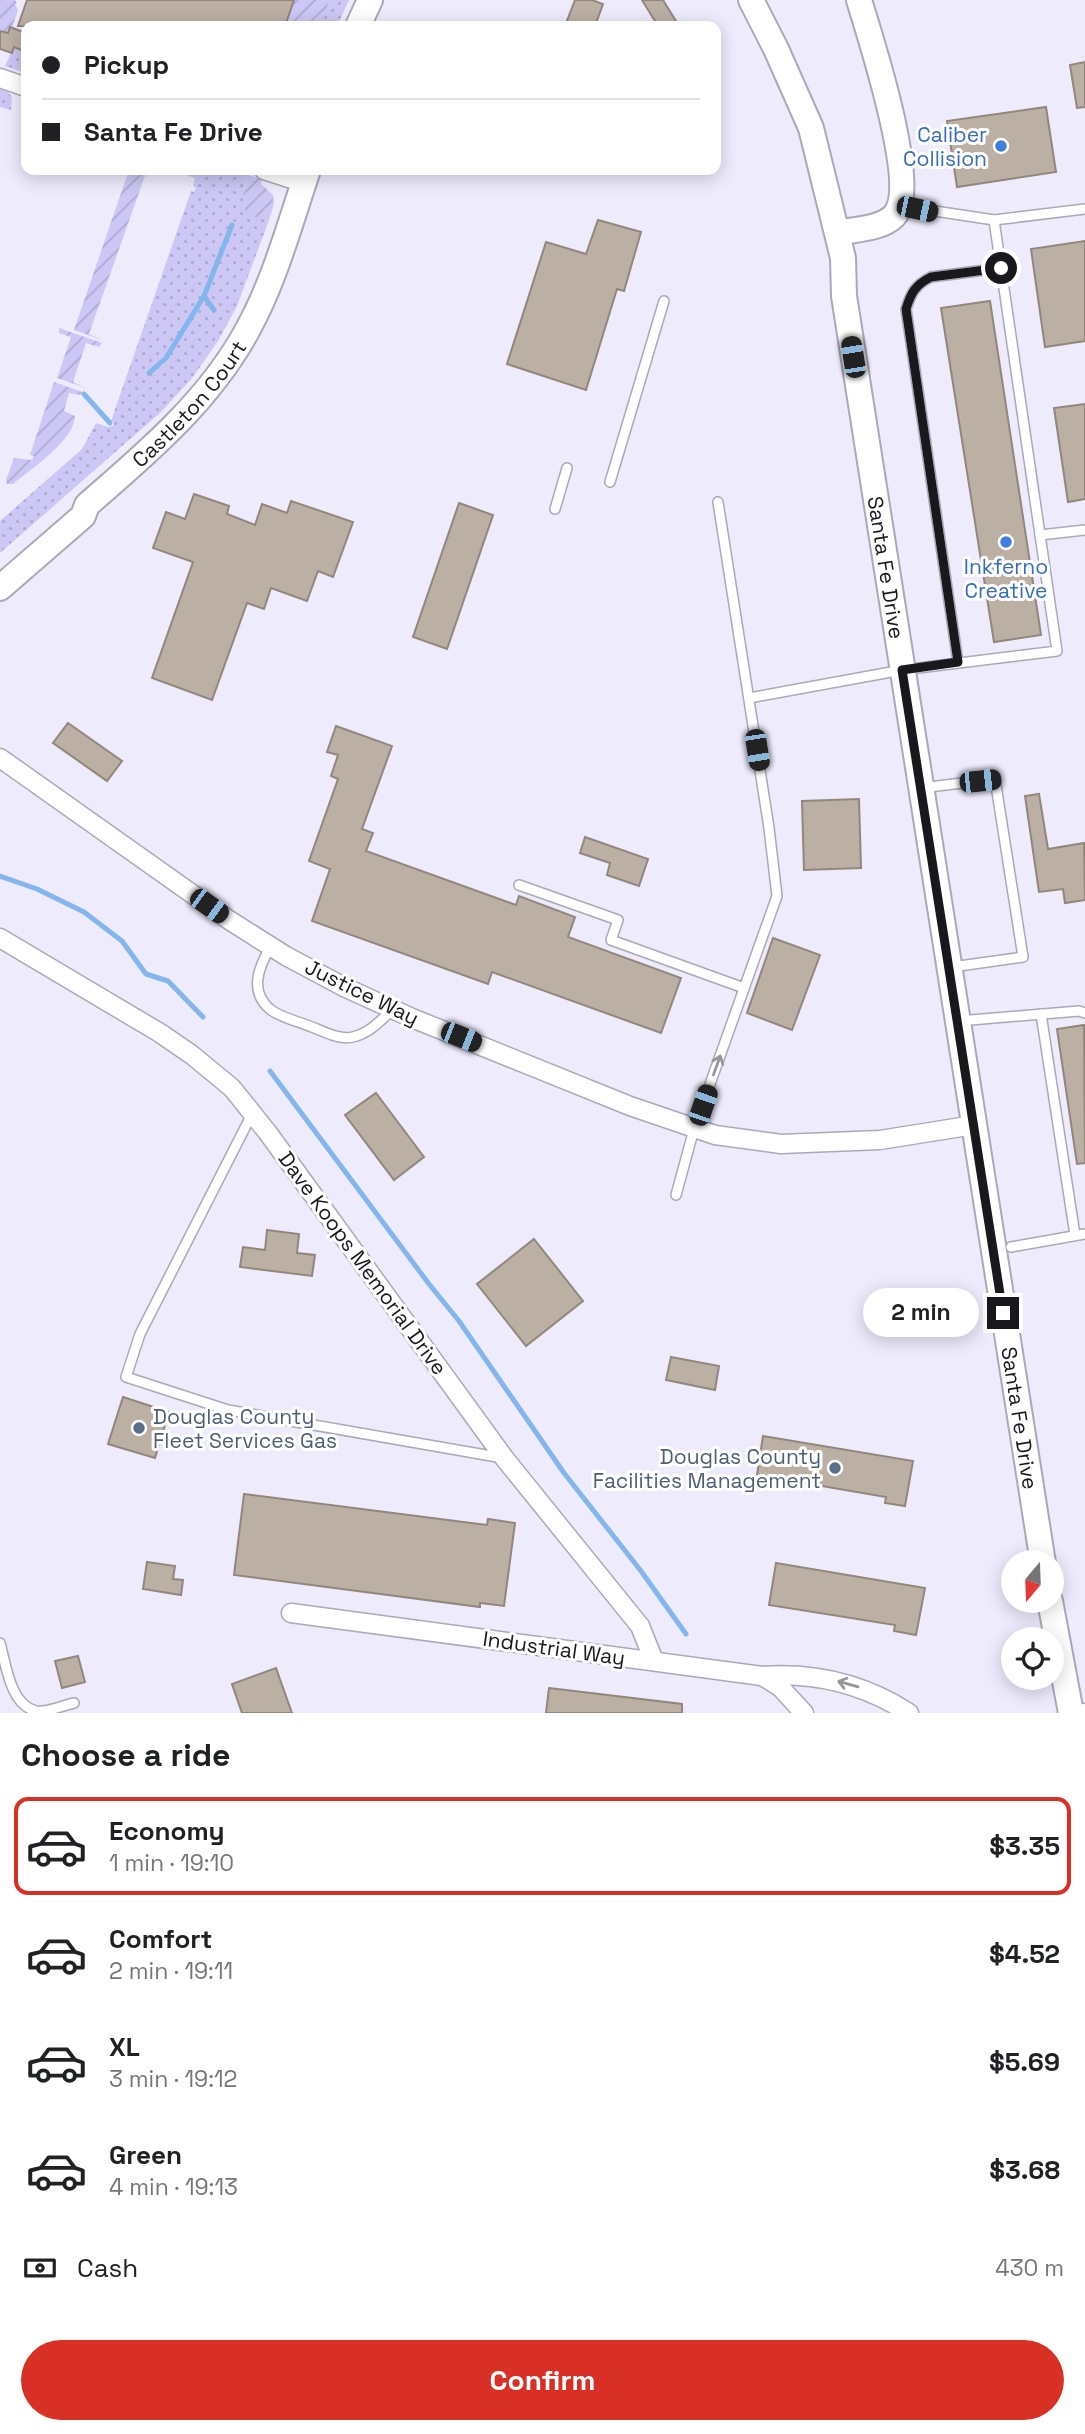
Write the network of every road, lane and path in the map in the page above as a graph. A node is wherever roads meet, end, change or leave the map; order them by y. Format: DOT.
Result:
graph roads {
  1 [pos="370,0"];
  2 [pos="751,0"];
  3 [pos="859,0"];
  4 [pos="360,21"];
  5 [pos="0,78"];
  6 [pos="21,85"];
  7 [pos="306,176"];
  8 [pos="900,205"];
  9 [pos="1085,209"];
  10 [pos="994,220"];
  11 [pos="838,233"];
  12 [pos="1001,268"];
  13 [pos="664,301"];
  14 [pos="567,468"];
  15 [pos="610,482"];
  16 [pos="718,502"];
  17 [pos="555,509"];
  18 [pos="1085,530"];
  19 [pos="1040,535"];
  20 [pos="0,588"];
  21 [pos="958,662"];
  22 [pos="902,670"];
  23 [pos="749,698"];
  24 [pos="0,758"];
  25 [pos="922,788"];
  26 [pos="519,885"];
  27 [pos="0,937"];
  28 [pos="271,946"];
  29 [pos="950,967"];
  30 [pos="744,988"];
  31 [pos="393,1009"];
  32 [pos="1085,1013"];
  33 [pos="1041,1014"];
  34 [pos="958,1022"];
  35 [pos="253,1113"];
  36 [pos="974,1125"];
  37 [pos="694,1129"];
  38 [pos="676,1195"];
  39 [pos="1080,1234"];
  40 [pos="1011,1247"];
  41 [pos="505,1458"];
  42 [pos="1041,1550"];
  43 [pos="291,1613"];
  44 [pos="1052,1614"];
  45 [pos="0,1643"];
  46 [pos="654,1661"];
  47 [pos="762,1676"];
  48 [pos="75,1703"];
  49 [pos="804,1713"];
  50 [pos="909,1713"];
  51 [pos="1071,1713"];
  1 -- 4 [label="main road"];
  2 -- 11 [label="main road, Santa Fe Drive"];
  3 -- 8 [label="main road"];
  5 -- 6 [label="street"];
  7 -- 20 [label="main road, Castleton Court"];
  8 -- 10 [label="lane"];
  8 -- 11 [label="main road"];
  9 -- 10 [label="lane"];
  10 -- 12 [label="lane"];
  11 -- 22 [label="main road, Santa Fe Drive"];
  12 -- 19 [label="lane"];
  12 -- 21 [label="lane"];
  13 -- 15 [label="lane"];
  14 -- 17 [label="lane"];
  16 -- 23 [label="lane"];
  18 -- 19 [label="lane"];
  19 -- 21 [label="lane"];
  21 -- 22 [label="lane"];
  22 -- 23 [label="lane"];
  22 -- 25 [label="main road, Santa Fe Drive"];
  23 -- 30 [label="lane"];
  24 -- 28 [label="street, Justice Way"];
  25 -- 29 [label="main road, Santa Fe Drive"];
  25 -- 29 [label="lane"];
  26 -- 30 [label="lane"];
  27 -- 35 [label="street, Dave Koops Memorial Drive"];
  28 -- 31 [label="street, Justice Way"];
  28 -- 31 [label="lane"];
  29 -- 34 [label="main road, Santa Fe Drive"];
  37 -- 30 [label="lane, one-way"];
  31 -- 37 [label="street, Justice Way"];
  32 -- 33 [label="lane"];
  33 -- 34 [label="lane"];
  33 -- 39 [label="lane"];
  34 -- 36 [label="main road, Santa Fe Drive"];
  35 -- 41 [label="street, Dave Koops Memorial Drive"];
  35 -- 41 [label="lane"];
  36 -- 37 [label="street, Justice Way"];
  36 -- 42 [label="main road, Santa Fe Drive"];
  37 -- 38 [label="lane"];
  39 -- 40 [label="lane"];
  41 -- 46 [label="street, Dave Koops Memorial Drive"];
  43 -- 46 [label="street, Industrial Way"];
  44 -- 51 [label="main road"];
  45 -- 48 [label="lane"];
  46 -- 47 [label="street, Industrial Way"];
  47 -- 49 [label="street, Industrial Way"];
  50 -- 47 [label="street, one-way"];
}
